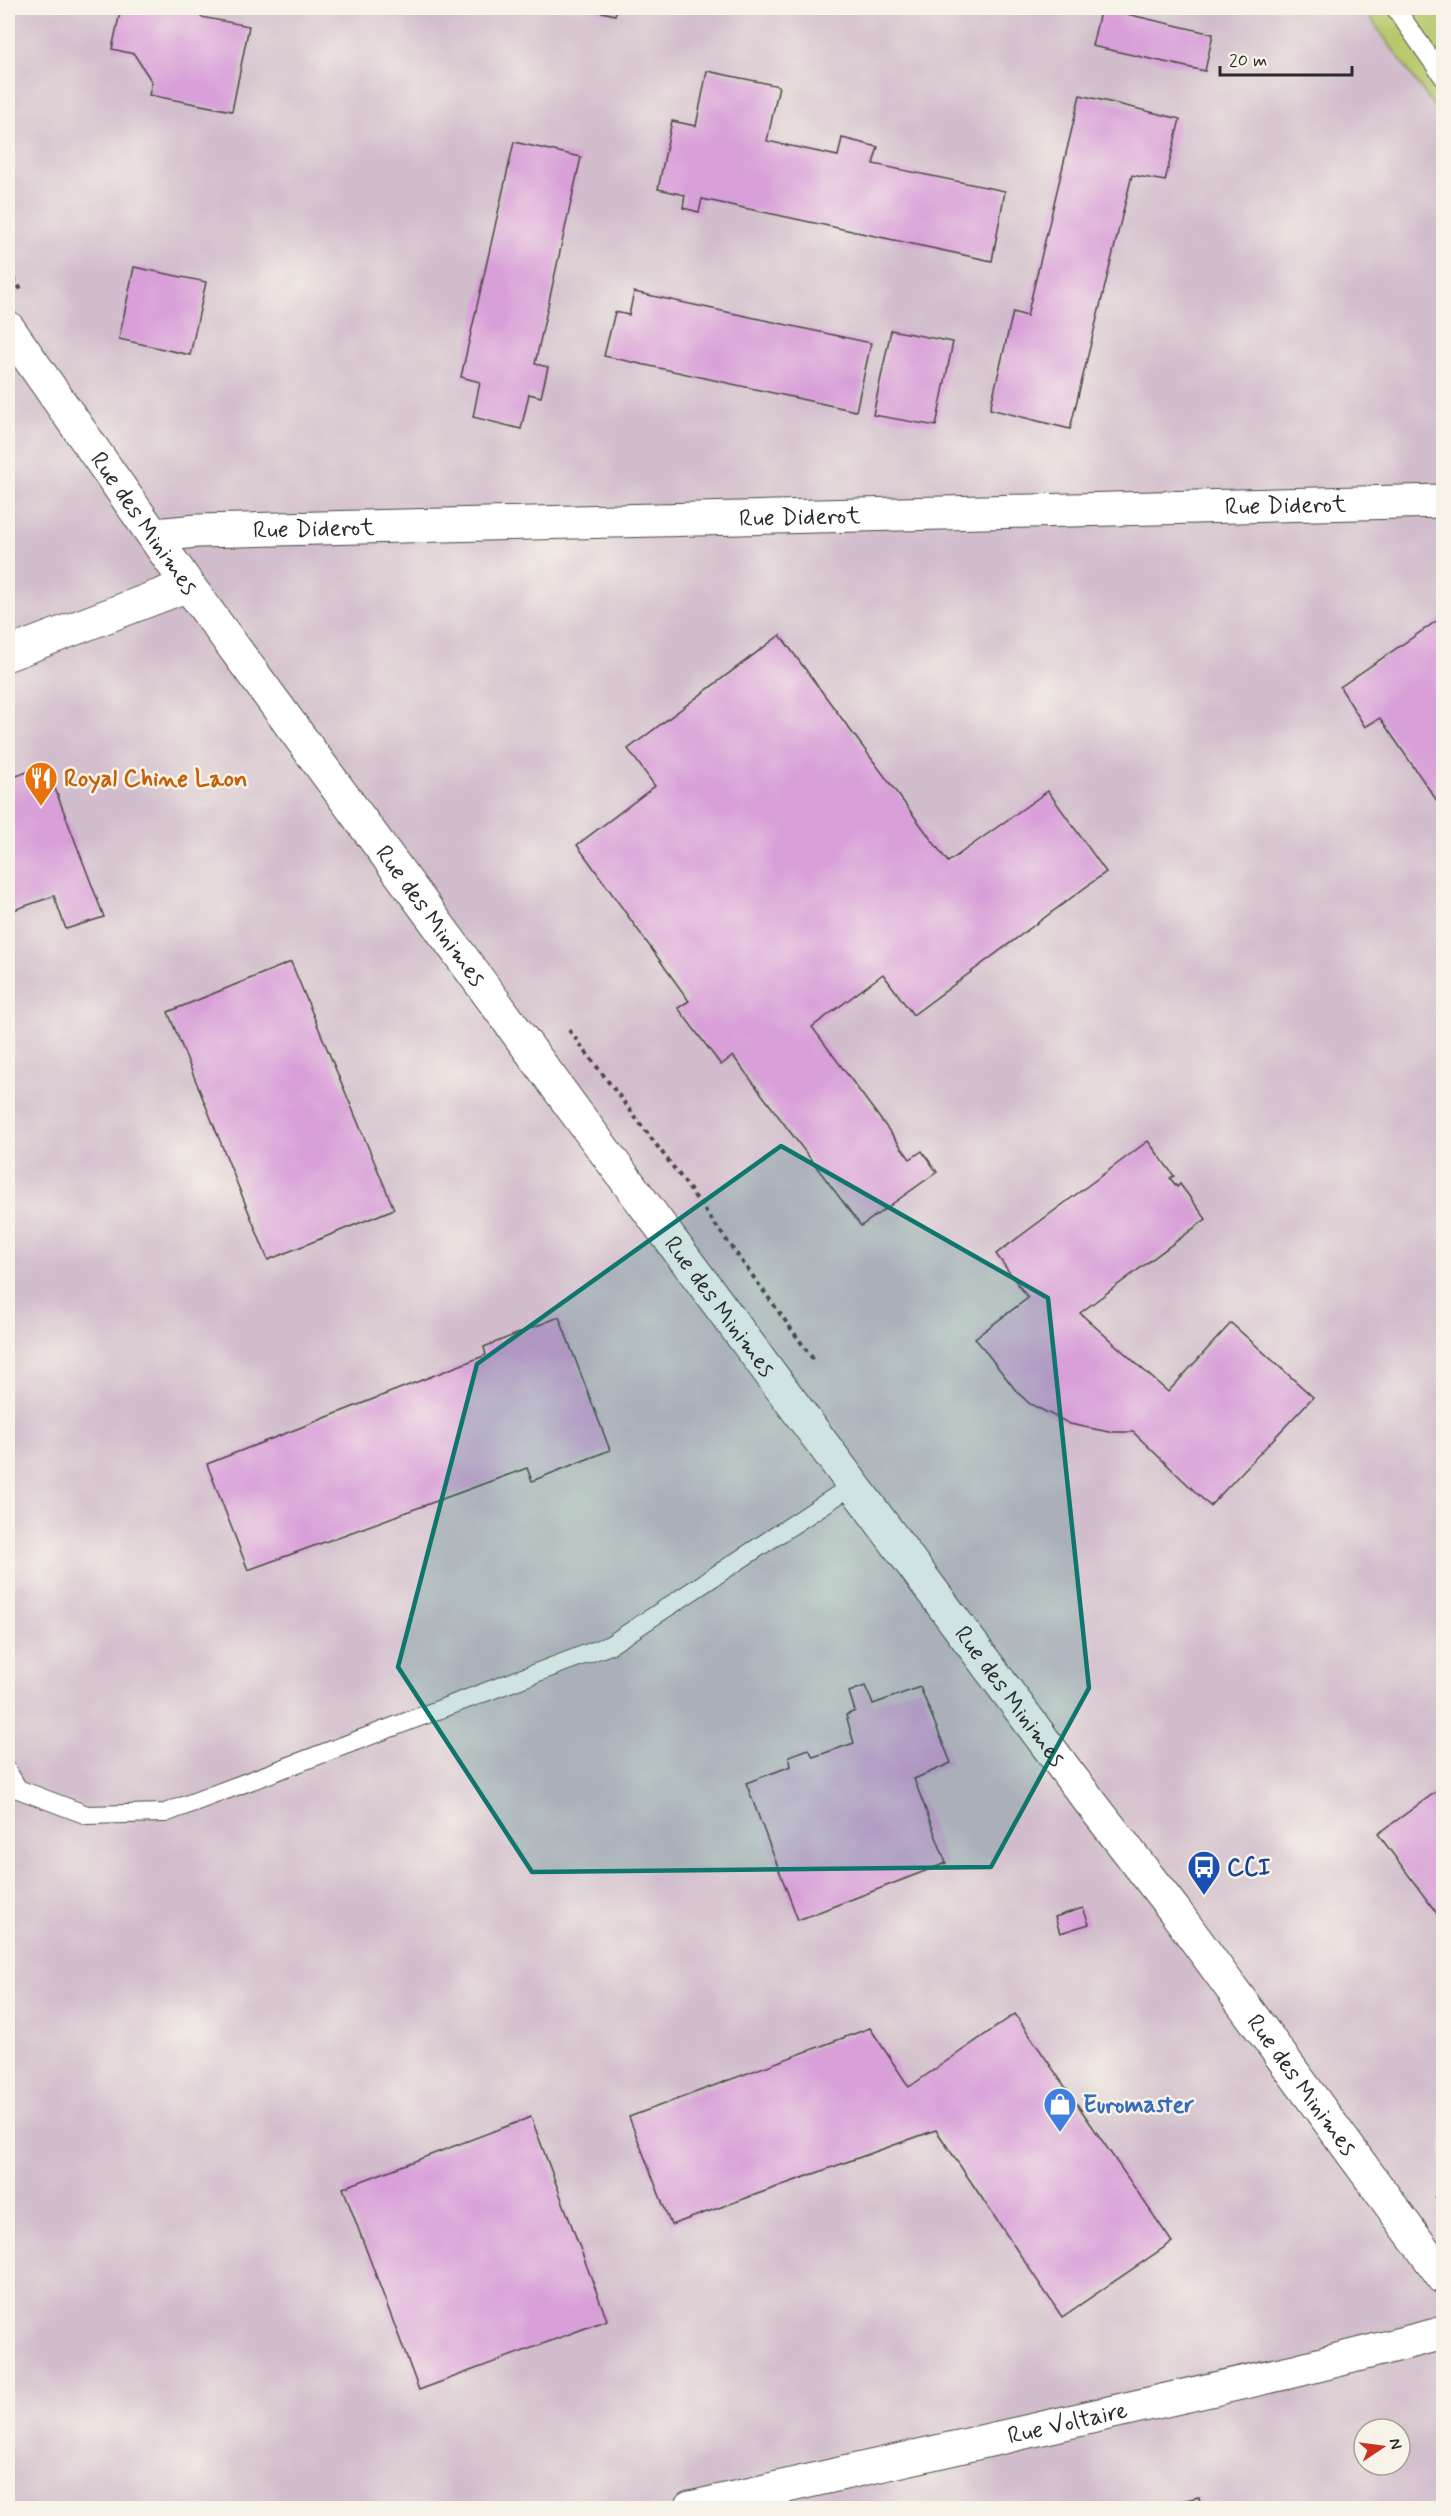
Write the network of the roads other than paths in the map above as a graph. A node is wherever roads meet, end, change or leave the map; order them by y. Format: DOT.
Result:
graph roads {
  1 [pos="1395,8"];
  2 [pos="1443,78"];
  3 [pos="8,328"];
  4 [pos="1443,501"];
  5 [pos="155,535"];
  6 [pos="188,585"];
  7 [pos="8,654"];
  8 [pos="853,1485"];
  9 [pos="8,1772"];
  10 [pos="1443,2278"];
  11 [pos="1443,2333"];
  12 [pos="690,2508"];
  1 -- 2 [label="lane"];
  3 -- 5 [label="street, Rue des Minimes"];
  4 -- 5 [label="street, Rue Diderot"];
  5 -- 6 [label="street, Rue des Minimes"];
  6 -- 7 [label="street"];
  6 -- 8 [label="street, Rue des Minimes"];
  8 -- 9 [label="lane"];
  8 -- 10 [label="street, Rue des Minimes"];
  11 -- 12 [label="street, Rue Voltaire"];
}
